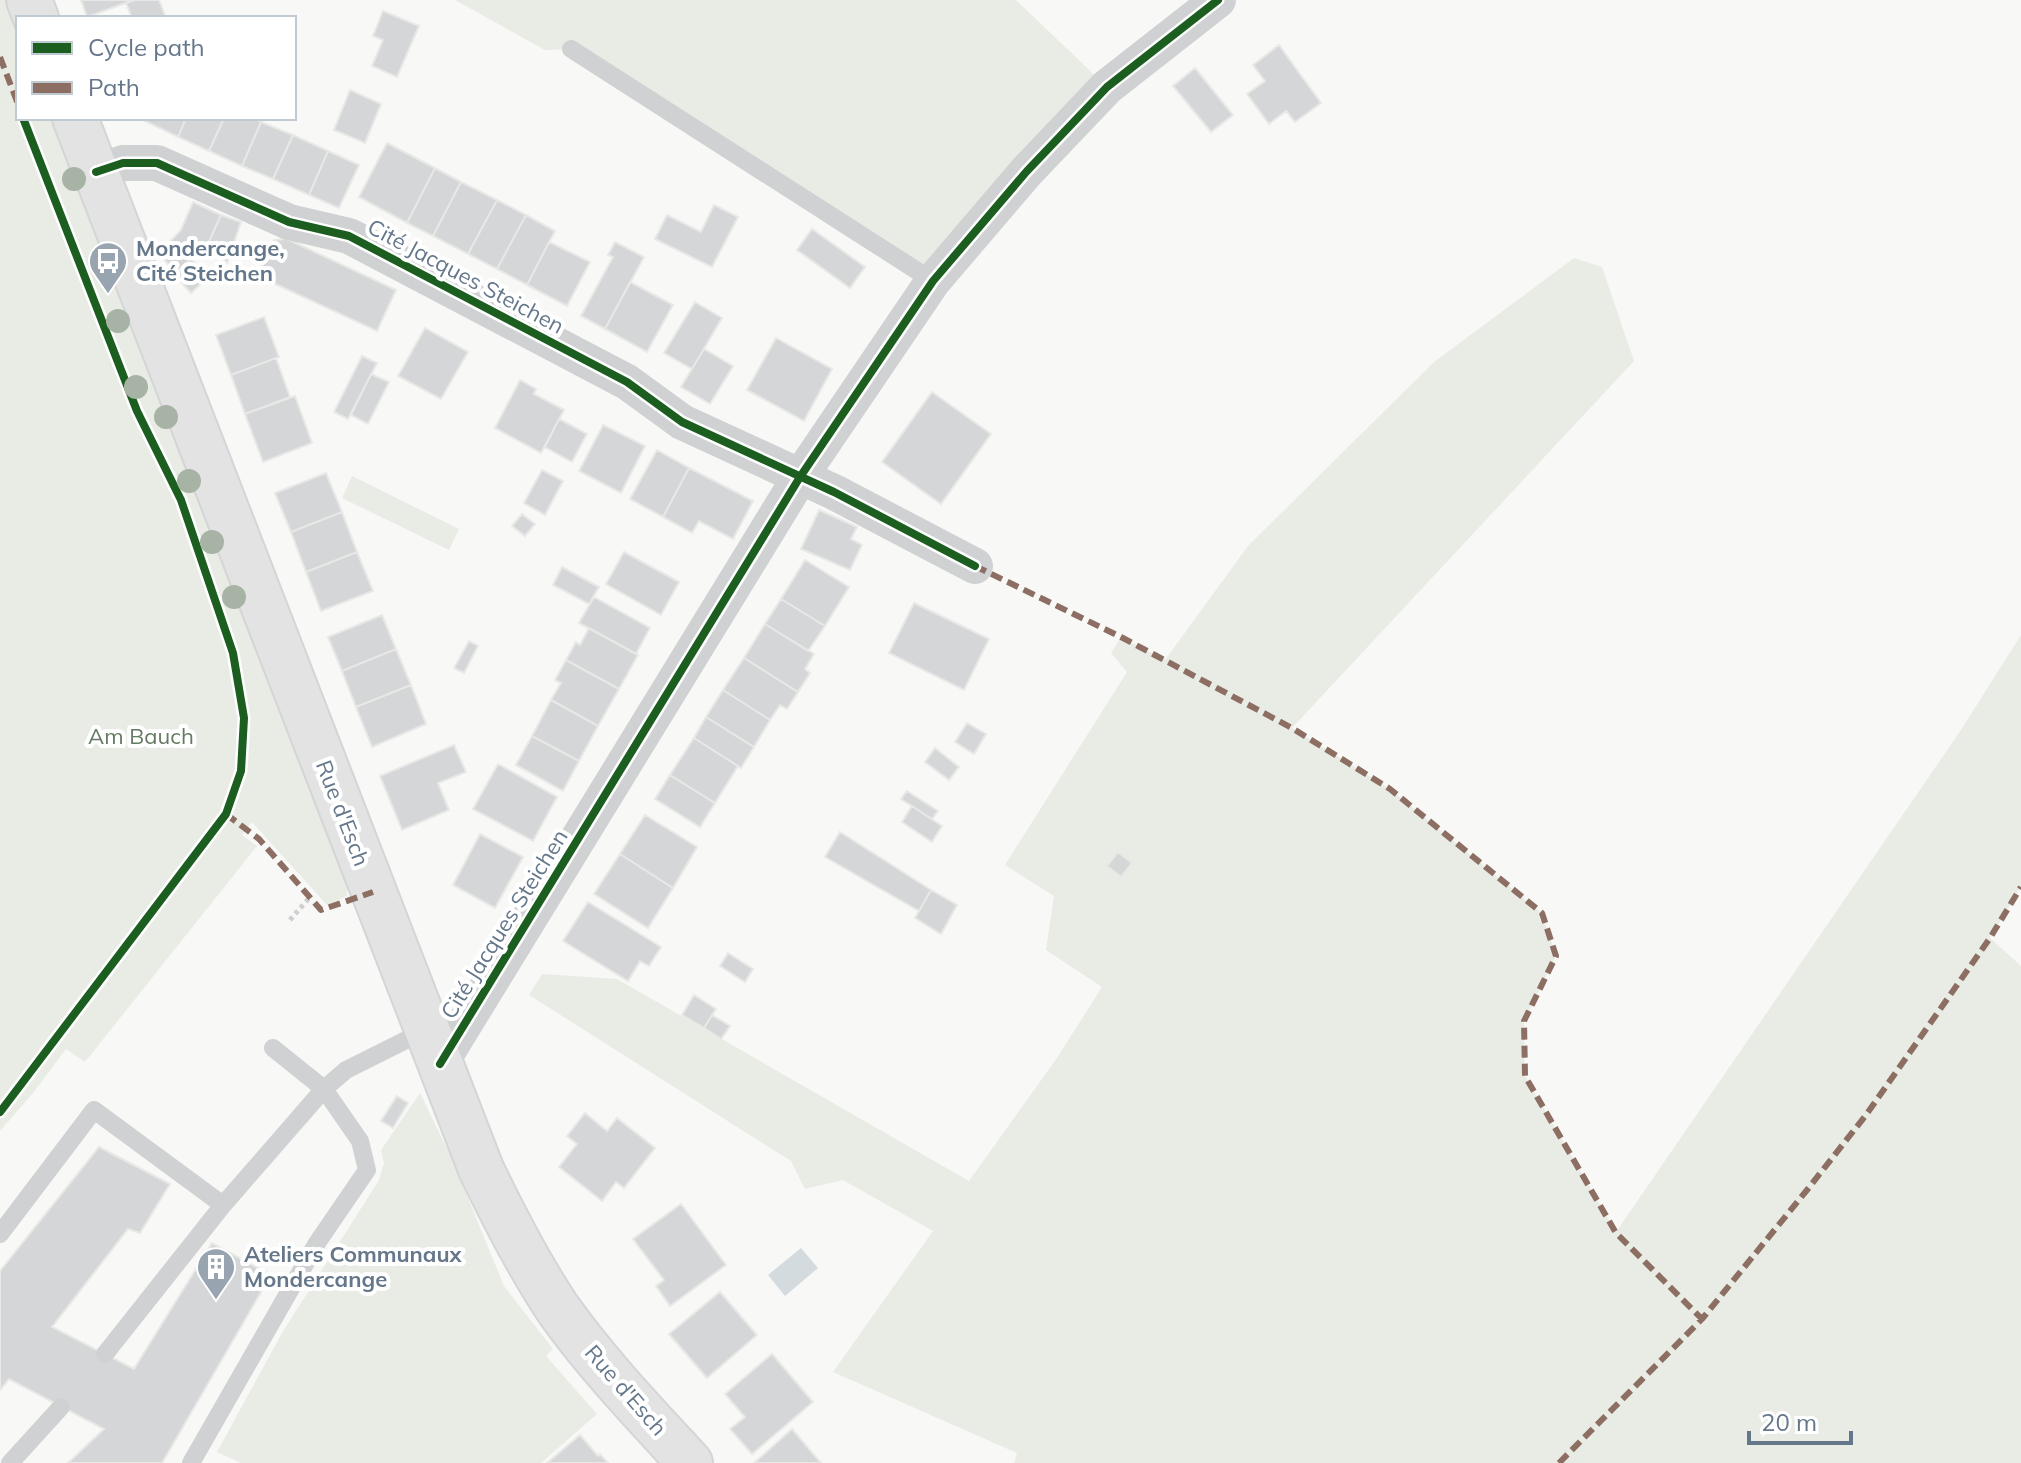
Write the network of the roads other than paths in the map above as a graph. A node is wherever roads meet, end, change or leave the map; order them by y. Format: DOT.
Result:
graph roads {
  1 [pos="1218,0"];
  2 [pos="571,49"];
  3 [pos="76,120"];
  4 [pos="96,172"];
  5 [pos="933,281"];
  6 [pos="800,477"];
  7 [pos="975,566"];
  8 [pos="433,1047"];
  9 [pos="273,1048"];
  10 [pos="324,1089"];
  11 [pos="223,1205"];
  12 [pos="0,1234"];
  13 [pos="105,1354"];
  14 [pos="61,1407"];
  15 [pos="10,1463"];
  16 [pos="191,1463"];
  17 [pos="690,1463"];
  1 -- 5 [label="street, Cité Jacques Steichen"];
  2 -- 5 [label="lane"];
  3 -- 4 [label="main road, Rue d'Esch"];
  4 -- 6 [label="street, Cité Jacques Steichen"];
  4 -- 8 [label="main road, Rue d'Esch"];
  5 -- 6 [label="street, Cité Jacques Steichen"];
  6 -- 7 [label="street, Cité Jacques Steichen"];
  6 -- 8 [label="street, Cité Jacques Steichen"];
  8 -- 10 [label="lane"];
  8 -- 17 [label="main road, Rue d'Esch"];
  9 -- 10 [label="lane"];
  10 -- 11 [label="lane"];
  10 -- 16 [label="lane"];
  11 -- 12 [label="lane"];
  11 -- 13 [label="lane"];
  14 -- 15 [label="lane"];
}
